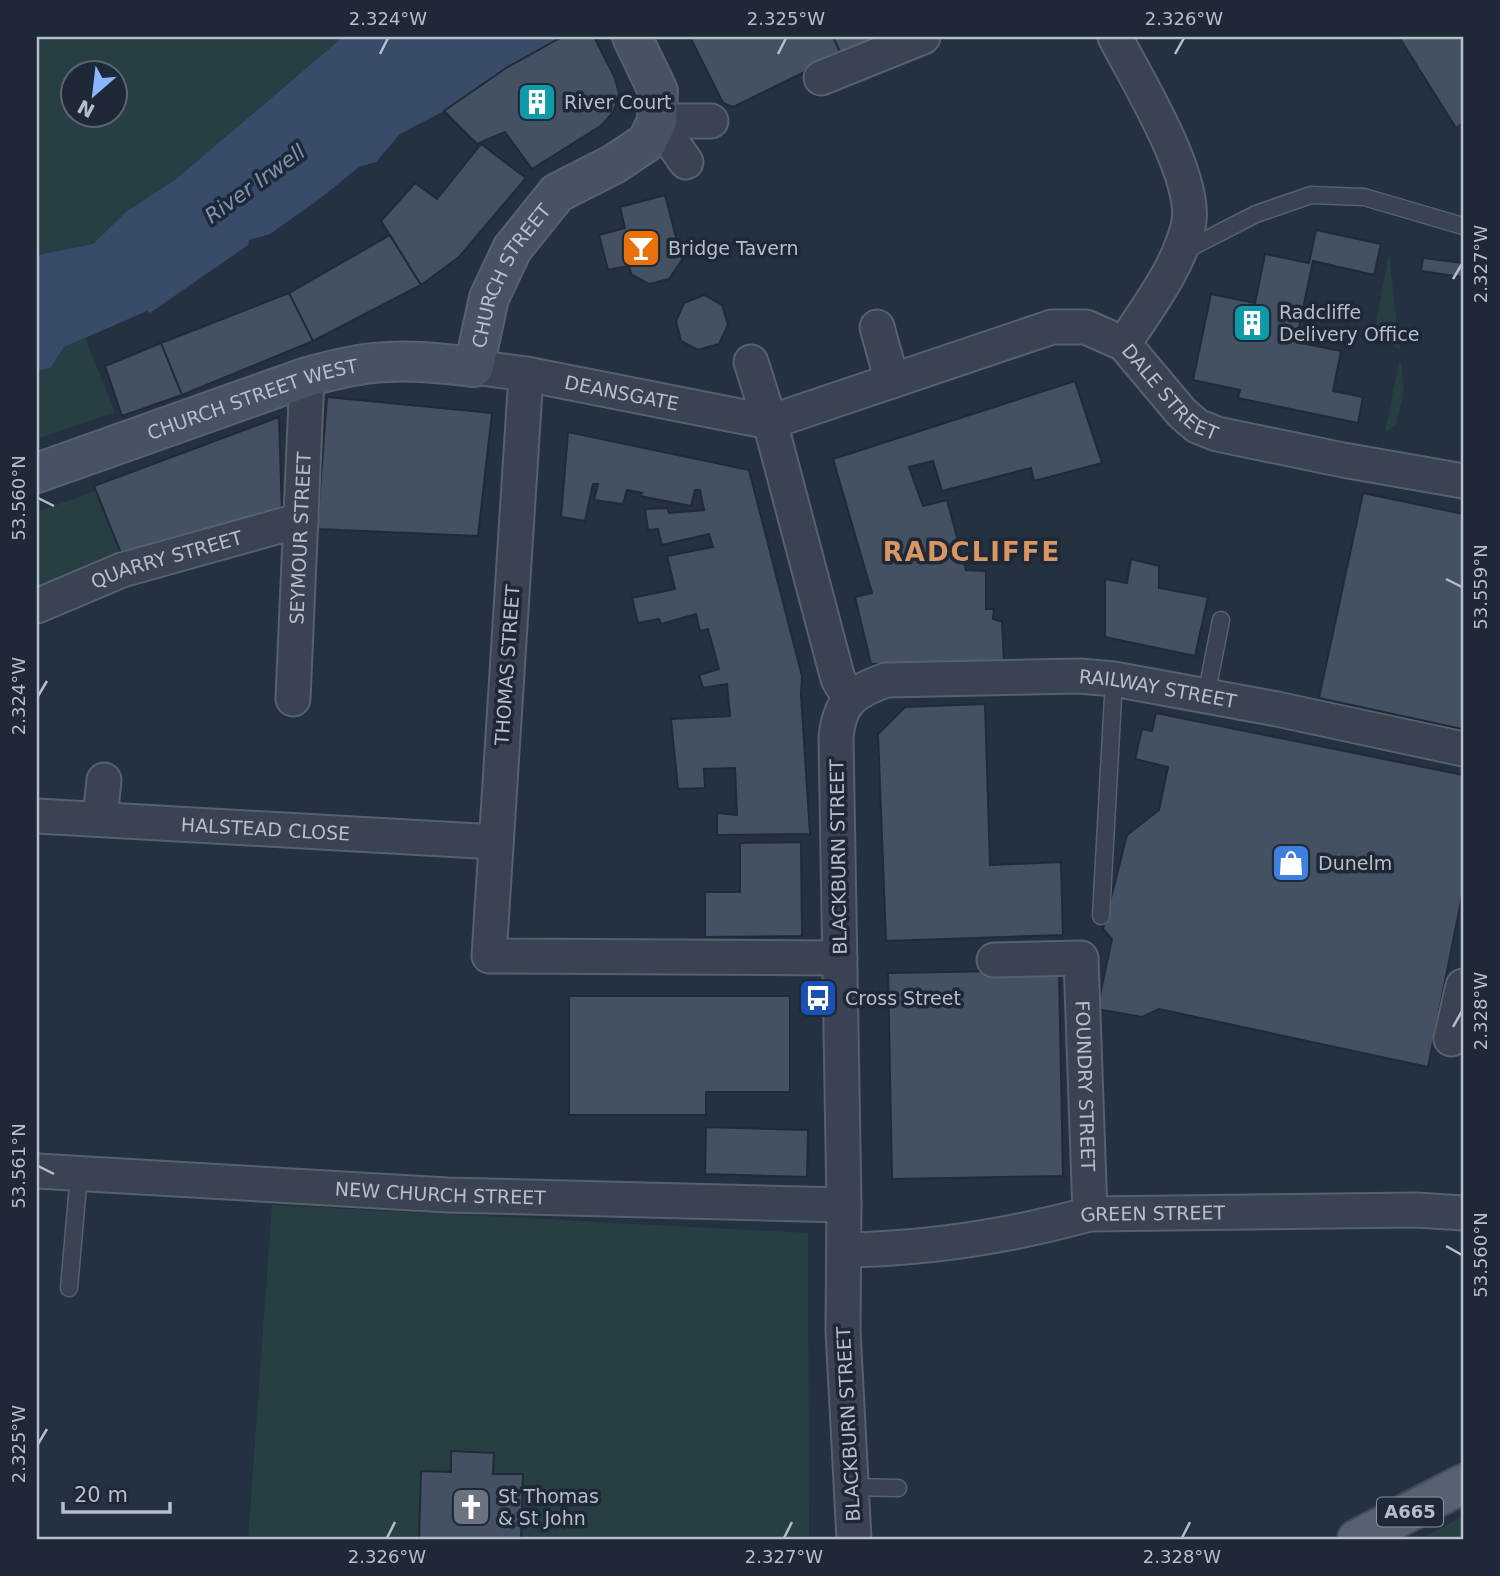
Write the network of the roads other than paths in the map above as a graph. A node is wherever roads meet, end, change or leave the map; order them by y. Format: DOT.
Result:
graph roads {
  1 [pos="632,37"];
  2 [pos="923,37"];
  3 [pos="1115,37"];
  4 [pos="821,78"];
  5 [pos="657,121"];
  6 [pos="711,121"];
  7 [pos="686,162"];
  8 [pos="1463,226"];
  9 [pos="1178,254"];
  10 [pos="877,327"];
  11 [pos="1124,344"];
  12 [pos="751,362"];
  13 [pos="474,367"];
  14 [pos="526,374"];
  15 [pos="307,377"];
  16 [pos="892,381"];
  17 [pos="770,422"];
  18 [pos="37,473"];
  19 [pos="1462,479"];
  20 [pos="301,520"];
  21 [pos="37,606"];
  22 [pos="1220,620"];
  23 [pos="1114,679"];
  24 [pos="1206,696"];
  25 [pos="293,699"];
  26 [pos="850,699"];
  27 [pos="1463,749"];
  28 [pos="104,780"];
  29 [pos="37,816"];
  30 [pos="100,819"];
  31 [pos="496,842"];
  32 [pos="1101,916"];
  33 [pos="840,958"];
  34 [pos="995,960"];
  35 [pos="1463,986"];
  36 [pos="1451,1039"];
  37 [pos="37,1171"];
  38 [pos="79,1174"];
  39 [pos="844,1205"];
  40 [pos="1463,1213"];
  41 [pos="1090,1214"];
  42 [pos="844,1250"];
  43 [pos="69,1287"];
  44 [pos="1463,1484"];
  45 [pos="851,1487"];
  46 [pos="898,1488"];
  47 [pos="854,1539"];
  48 [pos="1357,1539"];
  1 -- 5 [label="street"];
  2 -- 4 [label="street"];
  3 -- 9 [label="street"];
  5 -- 6 [label="street"];
  5 -- 7 [label="street"];
  5 -- 13 [label="street, CHURCH STREET"];
  8 -- 9 [label="lane"];
  9 -- 11 [label="street"];
  10 -- 16 [label="street"];
  11 -- 16 [label="street, DALE STREET"];
  11 -- 19 [label="street, DALE STREET"];
  12 -- 17 [label="street"];
  13 -- 14 [label="street, DEANSGATE"];
  13 -- 15 [label="street, CHURCH STREET WEST"];
  14 -- 17 [label="street, DEANSGATE"];
  14 -- 31 [label="street, THOMAS STREET"];
  15 -- 18 [label="street, CHURCH STREET WEST"];
  15 -- 20 [label="street, SEYMOUR STREET"];
  16 -- 17 [label="street, DALE STREET"];
  17 -- 26 [label="street"];
  20 -- 21 [label="street, QUARRY STREET"];
  20 -- 25 [label="street, SEYMOUR STREET"];
  22 -- 24 [label="lane"];
  23 -- 24 [label="street, RAILWAY STREET"];
  23 -- 26 [label="street, RAILWAY STREET"];
  23 -- 32 [label="lane"];
  24 -- 27 [label="street, RAILWAY STREET"];
  26 -- 33 [label="street, BLACKBURN STREET"];
  28 -- 30 [label="street"];
  29 -- 30 [label="street, HALSTEAD CLOSE"];
  30 -- 31 [label="street, HALSTEAD CLOSE"];
  31 -- 33 [label="street, THOMAS STREET"];
  33 -- 39 [label="street, BLACKBURN STREET"];
  34 -- 41 [label="street, FOUNDRY STREET"];
  35 -- 36 [label="street"];
  37 -- 38 [label="street, NEW CHURCH STREET"];
  38 -- 39 [label="street, NEW CHURCH STREET"];
  38 -- 43 [label="lane"];
  39 -- 42 [label="street, BLACKBURN STREET"];
  40 -- 41 [label="street, GREEN STREET"];
  41 -- 42 [label="street, GREEN STREET"];
  42 -- 45 [label="street, BLACKBURN STREET"];
  44 -- 48 [label="main road, A665"];
  45 -- 46 [label="lane"];
  45 -- 47 [label="street, BLACKBURN STREET"];
}
